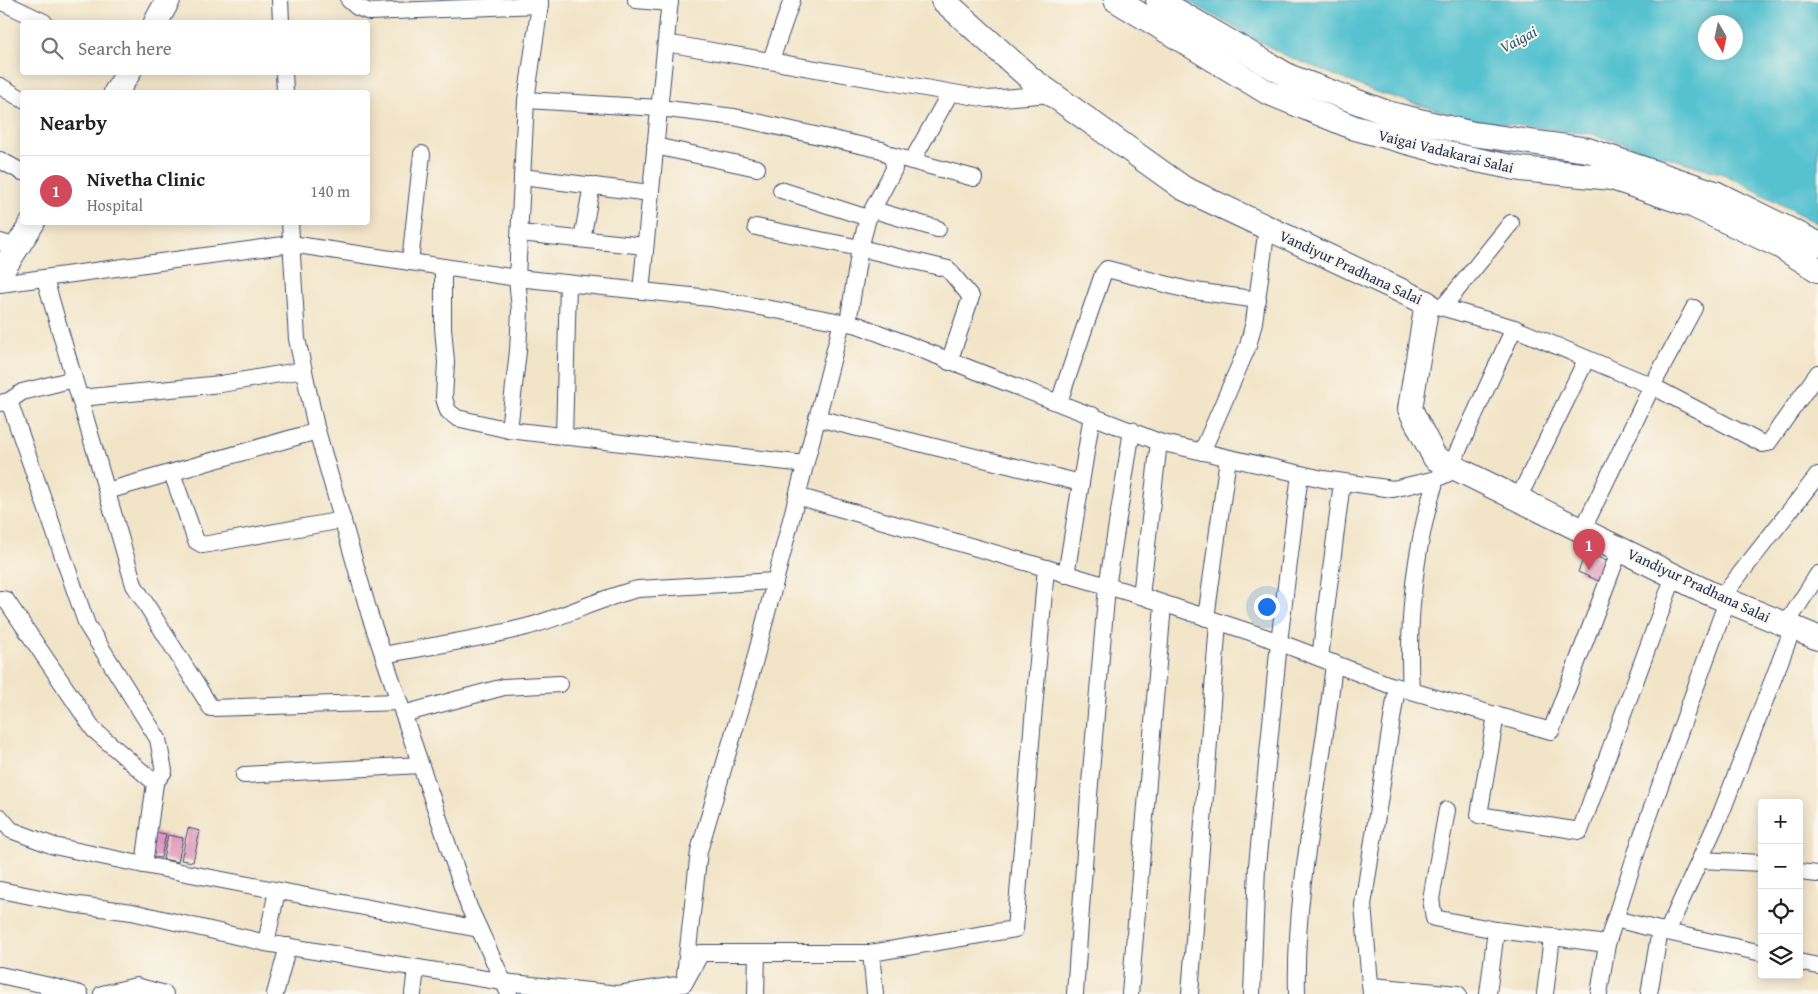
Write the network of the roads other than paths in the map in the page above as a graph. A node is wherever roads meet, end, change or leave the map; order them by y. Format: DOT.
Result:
graph roads {
  1 [pos="280,0"];
  2 [pos="348,0"];
  3 [pos="636,0"];
  4 [pos="792,0"];
  5 [pos="943,0"];
  6 [pos="1116,0"];
  7 [pos="1158,0"];
  8 [pos="0,1"];
  9 [pos="540,2"];
  10 [pos="670,2"];
  11 [pos="40,20"];
  12 [pos="281,20"];
  13 [pos="666,44"];
  14 [pos="771,60"];
  15 [pos="127,75"];
  16 [pos="284,75"];
  17 [pos="0,86"];
  18 [pos="117,90"];
  19 [pos="285,90"];
  20 [pos="950,94"];
  21 [pos="1052,94"];
  22 [pos="20,98"];
  23 [pos="526,100"];
  24 [pos="659,108"];
  25 [pos="655,146"];
  26 [pos="422,154"];
  27 [pos="890,155"];
  28 [pos="0,160"];
  29 [pos="912,161"];
  30 [pos="757,168"];
  31 [pos="20,171"];
  32 [pos="522,177"];
  33 [pos="974,178"];
  34 [pos="592,185"];
  35 [pos="781,190"];
  36 [pos="650,193"];
  37 [pos="871,214"];
  38 [pos="1512,223"];
  39 [pos="30,225"];
  40 [pos="290,225"];
  41 [pos="756,227"];
  42 [pos="1267,227"];
  43 [pos="938,229"];
  44 [pos="520,233"];
  45 [pos="582,239"];
  46 [pos="9,244"];
  47 [pos="291,244"];
  48 [pos="1818,244"];
  49 [pos="645,246"];
  50 [pos="860,248"];
  51 [pos="410,262"];
  52 [pos="443,267"];
  53 [pos="1818,270"];
  54 [pos="0,274"];
  55 [pos="517,278"];
  56 [pos="45,279"];
  57 [pos="568,283"];
  58 [pos="0,284"];
  59 [pos="641,291"];
  60 [pos="1258,300"];
  61 [pos="1435,305"];
  62 [pos="1694,308"];
  63 [pos="845,323"];
  64 [pos="1514,328"];
  65 [pos="1586,360"];
  66 [pos="949,362"];
  67 [pos="304,370"];
  68 [pos="1818,373"];
  69 [pos="74,379"];
  70 [pos="1652,386"];
  71 [pos="80,398"];
  72 [pos="4,402"];
  73 [pos="1059,402"];
  74 [pos="1092,414"];
  75 [pos="817,418"];
  76 [pos="509,430"];
  77 [pos="1132,430"];
  78 [pos="318,431"];
  79 [pos="564,436"];
  80 [pos="1159,442"];
  81 [pos="1202,452"];
  82 [pos="1228,458"];
  83 [pos="805,464"];
  84 [pos="1448,471"];
  85 [pos="172,473"];
  86 [pos="1300,474"];
  87 [pos="1818,475"];
  88 [pos="1342,482"];
  89 [pos="1081,483"];
  90 [pos="107,491"];
  91 [pos="797,496"];
  92 [pos="1518,499"];
  93 [pos="343,520"];
  94 [pos="1582,530"];
  95 [pos="1620,549"];
  96 [pos="1046,568"];
  97 [pos="1818,574"];
  98 [pos="1066,575"];
  99 [pos="1674,576"];
  100 [pos="776,581"];
  101 [pos="1107,587"];
  102 [pos="1140,596"];
  103 [pos="0,599"];
  104 [pos="1724,599"];
  105 [pos="1163,605"];
  106 [pos="1212,620"];
  107 [pos="1790,626"];
  108 [pos="1818,638"];
  109 [pos="1279,642"];
  110 [pos="383,655"];
  111 [pos="1327,660"];
  112 [pos="560,684"];
  113 [pos="1404,689"];
  114 [pos="401,708"];
  115 [pos="1496,715"];
  116 [pos="420,765"];
  117 [pos="244,775"];
  118 [pos="155,783"];
  119 [pos="1447,810"];
  120 [pos="0,816"];
  121 [pos="1700,860"];
  122 [pos="1758,863"];
  123 [pos="144,865"];
  124 [pos="1803,872"];
  125 [pos="1818,874"];
  126 [pos="0,890"];
  127 [pos="276,891"];
  128 [pos="1615,919"];
  129 [pos="479,930"];
  130 [pos="1496,930"];
  131 [pos="1664,931"];
  132 [pos="1552,937"];
  133 [pos="266,943"];
  134 [pos="1607,944"];
  135 [pos="288,946"];
  136 [pos="1758,952"];
  137 [pos="757,953"];
  138 [pos="871,953"];
  139 [pos="1803,963"];
  140 [pos="1818,966"];
  141 [pos="416,968"];
  142 [pos="0,975"];
  143 [pos="684,984"];
  144 [pos="506,988"];
  145 [pos="49,990"];
  146 [pos="1371,990"];
  147 [pos="80,994"];
  148 [pos="102,994"];
  149 [pos="165,994"];
  150 [pos="275,994"];
  151 [pos="413,994"];
  152 [pos="756,994"];
  153 [pos="875,994"];
  154 [pos="1075,994"];
  155 [pos="1130,994"];
  156 [pos="1190,994"];
  157 [pos="1252,994"];
  158 [pos="1297,994"];
  159 [pos="1458,994"];
  160 [pos="1488,994"];
  161 [pos="1545,994"];
  162 [pos="1599,994"];
  163 [pos="1649,994"];
  1 -- 12 [label="street"];
  2 -- 9 [label="street"];
  3 -- 10 [label="street"];
  4 -- 14 [label="street"];
  5 -- 21 [label="street, Vandiyur Pradhana Salai"];
  6 -- 53 [label="street, Vaigai Vadakarai Salai"];
  7 -- 48 [label="street, Vaigai Vadakarai Salai"];
  8 -- 11 [label="street"];
  9 -- 23 [label="street"];
  10 -- 13 [label="street"];
  13 -- 14 [label="street"];
  13 -- 24 [label="street"];
  14 -- 20 [label="street"];
  15 -- 18 [label="street"];
  16 -- 19 [label="street"];
  17 -- 22 [label="street"];
  20 -- 21 [label="street"];
  20 -- 29 [label="street"];
  21 -- 42 [label="street, Vandiyur Pradhana Salai"];
  23 -- 24 [label="street"];
  23 -- 32 [label="street"];
  24 -- 25 [label="street"];
  24 -- 27 [label="street"];
  25 -- 30 [label="street"];
  25 -- 36 [label="street"];
  26 -- 51 [label="street"];
  27 -- 29 [label="street"];
  27 -- 37 [label="street"];
  28 -- 31 [label="street"];
  29 -- 33 [label="street"];
  32 -- 34 [label="street"];
  32 -- 44 [label="street"];
  34 -- 36 [label="street"];
  34 -- 45 [label="street"];
  35 -- 37 [label="street"];
  36 -- 49 [label="street"];
  37 -- 43 [label="street"];
  37 -- 50 [label="street"];
  38 -- 61 [label="street"];
  39 -- 46 [label="street"];
  40 -- 47 [label="street"];
  41 -- 50 [label="street"];
  42 -- 60 [label="street"];
  42 -- 61 [label="street, Vandiyur Pradhana Salai"];
  44 -- 45 [label="street"];
  44 -- 55 [label="street"];
  45 -- 49 [label="street"];
  46 -- 54 [label="street"];
  47 -- 51 [label="street"];
  47 -- 56 [label="street"];
  47 -- 67 [label="street"];
  49 -- 59 [label="street"];
  50 -- 63 [label="street"];
  50 -- 66 [label="street"];
  51 -- 52 [label="street"];
  52 -- 55 [label="street"];
  52 -- 76 [label="street"];
  55 -- 57 [label="street"];
  55 -- 76 [label="street"];
  56 -- 58 [label="street"];
  56 -- 69 [label="street"];
  57 -- 59 [label="street"];
  57 -- 79 [label="street"];
  59 -- 63 [label="street"];
  60 -- 73 [label="street"];
  60 -- 81 [label="street"];
  61 -- 64 [label="street"];
  61 -- 84 [label="street, Vandiyur Pradhana Salai"];
  62 -- 70 [label="street"];
  63 -- 66 [label="street"];
  63 -- 75 [label="street"];
  64 -- 65 [label="street"];
  64 -- 84 [label="street"];
  65 -- 70 [label="street"];
  65 -- 92 [label="street"];
  66 -- 73 [label="street"];
  67 -- 71 [label="street"];
  67 -- 78 [label="street"];
  68 -- 70 [label="street"];
  69 -- 71 [label="street"];
  69 -- 72 [label="street"];
  70 -- 94 [label="street"];
  71 -- 90 [label="street"];
  72 -- 118 [label="street"];
  73 -- 74 [label="street"];
  74 -- 77 [label="street"];
  74 -- 89 [label="street"];
  75 -- 83 [label="street"];
  75 -- 89 [label="street"];
  76 -- 79 [label="street"];
  77 -- 80 [label="street"];
  77 -- 101 [label="street"];
  78 -- 85 [label="street"];
  78 -- 93 [label="street"];
  79 -- 83 [label="street"];
  80 -- 81 [label="street"];
  80 -- 102 [label="street"];
  81 -- 82 [label="street"];
  82 -- 86 [label="street"];
  82 -- 106 [label="street"];
  83 -- 91 [label="street"];
  84 -- 88 [label="street"];
  84 -- 92 [label="street, Vandiyur Pradhana Salai"];
  84 -- 113 [label="street"];
  85 -- 90 [label="street"];
  85 -- 93 [label="street"];
  86 -- 88 [label="street"];
  86 -- 109 [label="street"];
  87 -- 104 [label="street"];
  88 -- 111 [label="street"];
  89 -- 98 [label="street"];
  90 -- 114 [label="street"];
  91 -- 96 [label="street"];
  91 -- 100 [label="street"];
  92 -- 94 [label="street, Vandiyur Pradhana Salai"];
  93 -- 110 [label="street"];
  94 -- 95 [label="street, Vandiyur Pradhana Salai"];
  95 -- 99 [label="street, Vandiyur Pradhana Salai"];
  95 -- 115 [label="street"];
  96 -- 98 [label="street"];
  96 -- 138 [label="street"];
  97 -- 107 [label="street"];
  98 -- 101 [label="street"];
  99 -- 104 [label="street, Vandiyur Pradhana Salai"];
  99 -- 115 [label="street"];
  100 -- 110 [label="street"];
  100 -- 143 [label="street"];
  101 -- 102 [label="street"];
  101 -- 154 [label="street"];
  102 -- 105 [label="street"];
  103 -- 118 [label="street"];
  104 -- 107 [label="street, Vandiyur Pradhana Salai"];
  104 -- 128 [label="street"];
  105 -- 106 [label="street"];
  105 -- 155 [label="street"];
  106 -- 109 [label="street"];
  106 -- 156 [label="street"];
  107 -- 108 [label="street, Vandiyur Pradhana Salai"];
  107 -- 121 [label="street"];
  109 -- 111 [label="street"];
  109 -- 157 [label="street"];
  110 -- 114 [label="street"];
  111 -- 113 [label="street"];
  111 -- 158 [label="street"];
  112 -- 114 [label="street"];
  113 -- 115 [label="street"];
  113 -- 146 [label="street"];
  114 -- 116 [label="street"];
  116 -- 117 [label="street"];
  116 -- 129 [label="street"];
  118 -- 123 [label="street"];
  119 -- 130 [label="street"];
  120 -- 123 [label="street"];
  121 -- 122 [label="street"];
  121 -- 131 [label="street"];
  123 -- 127 [label="street"];
  124 -- 125 [label="street"];
  126 -- 133 [label="street"];
  127 -- 129 [label="street"];
  127 -- 133 [label="street"];
  128 -- 131 [label="street"];
  128 -- 134 [label="street"];
  129 -- 144 [label="street"];
  130 -- 132 [label="street"];
  130 -- 160 [label="street"];
  131 -- 136 [label="street"];
  131 -- 163 [label="street"];
  132 -- 134 [label="street"];
  132 -- 161 [label="street"];
  133 -- 135 [label="street"];
  134 -- 162 [label="street"];
  135 -- 141 [label="street"];
  135 -- 150 [label="street"];
  137 -- 138 [label="street"];
  137 -- 143 [label="street"];
  137 -- 152 [label="street"];
  138 -- 153 [label="street"];
  139 -- 140 [label="street"];
  141 -- 144 [label="street"];
  141 -- 151 [label="street"];
  142 -- 145 [label="street"];
  143 -- 144 [label="street"];
  145 -- 147 [label="street"];
  146 -- 159 [label="street"];
  148 -- 149 [label="street"];
}
